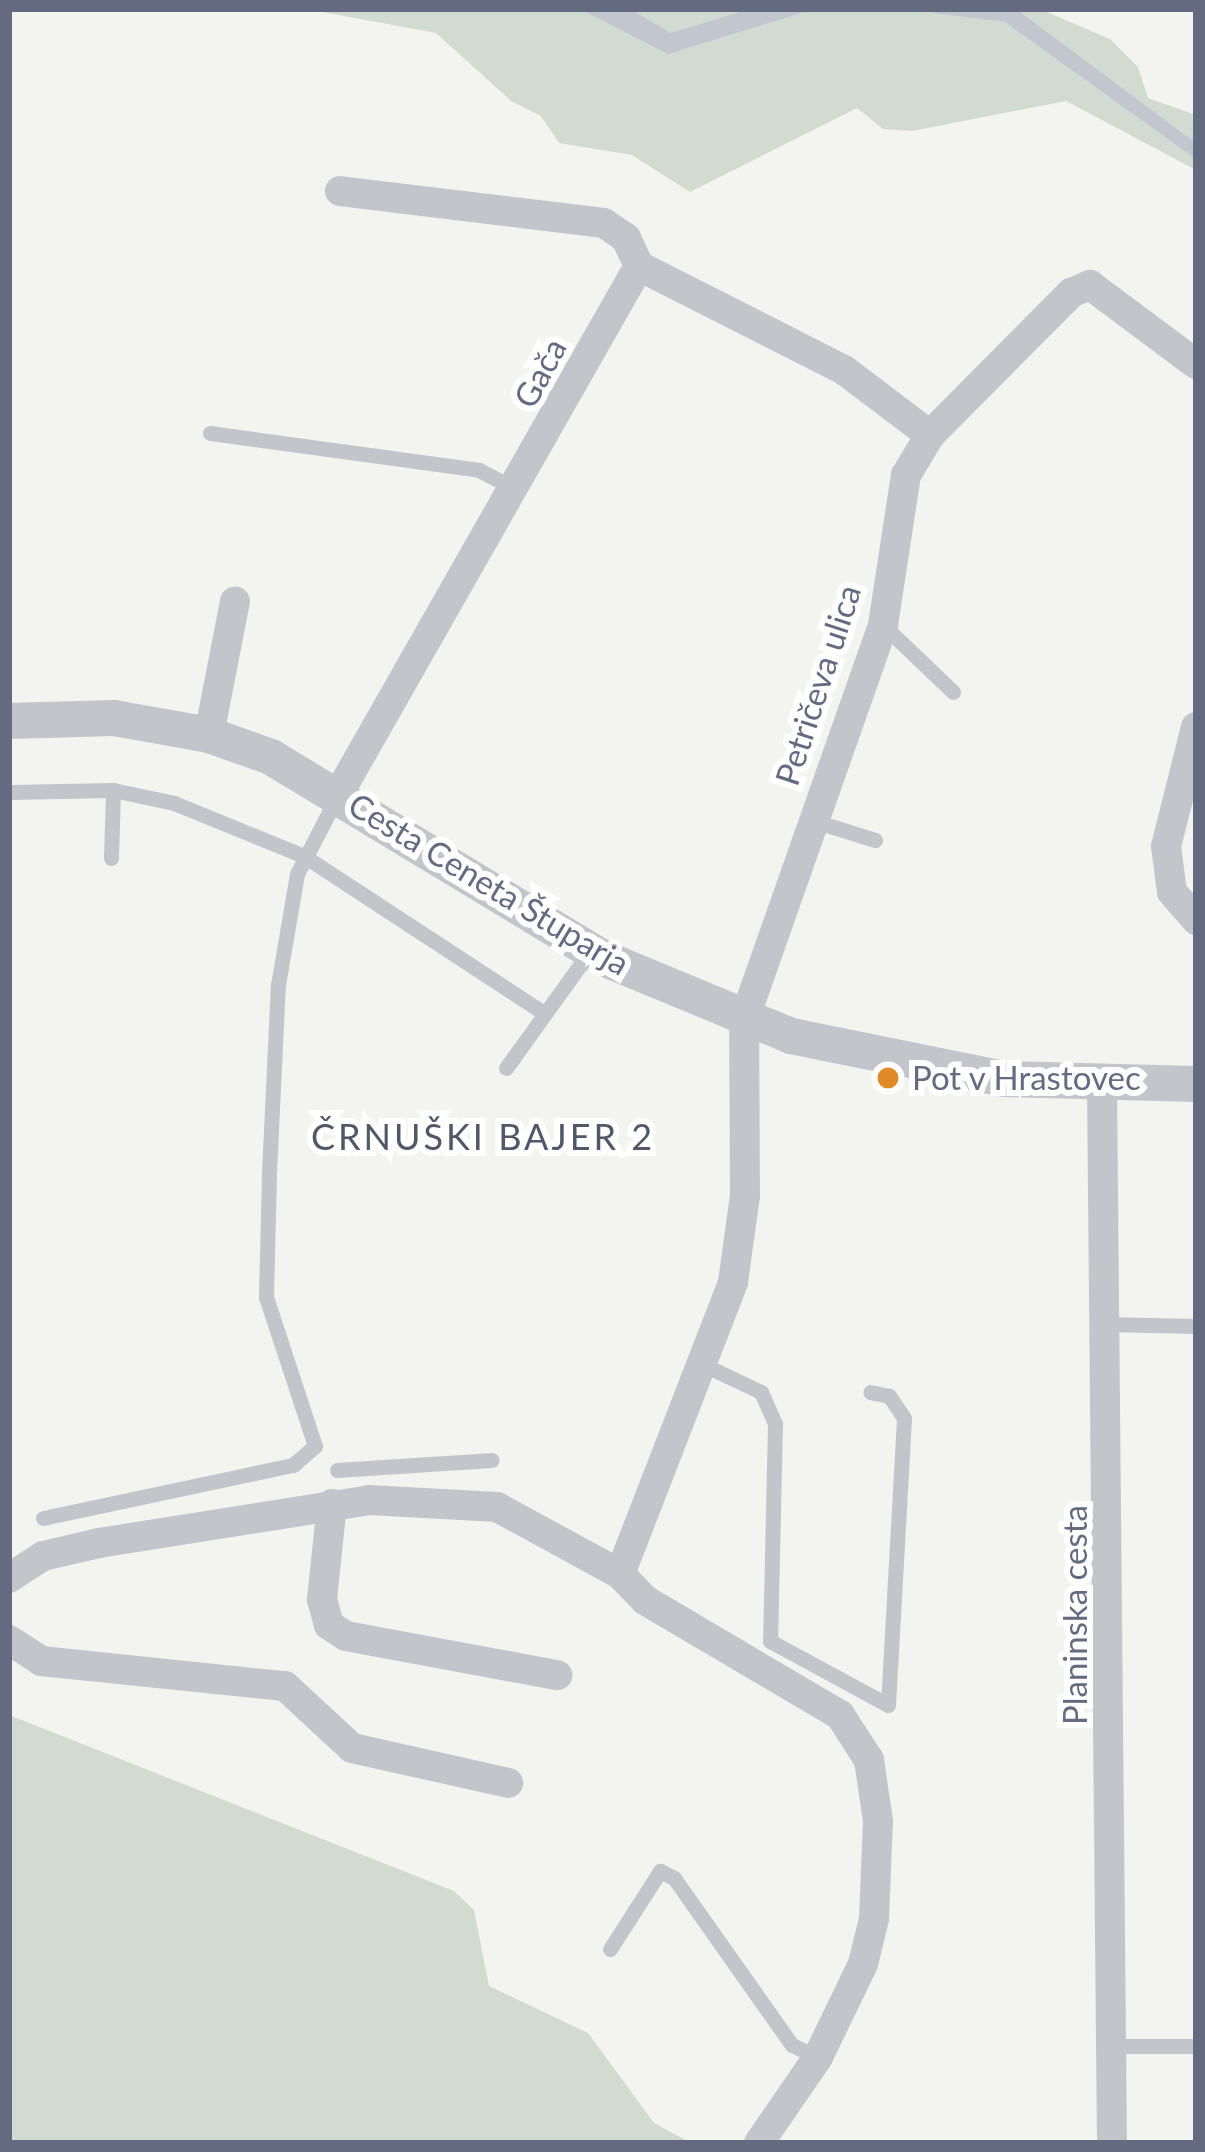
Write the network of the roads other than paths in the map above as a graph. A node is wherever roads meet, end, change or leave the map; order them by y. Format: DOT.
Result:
graph roads {
  1 [pos="340,191"];
  2 [pos="639,266"];
  3 [pos="1196,364"];
  4 [pos="210,433"];
  5 [pos="930,435"];
  6 [pos="518,490"];
  7 [pos="235,601"];
  8 [pos="883,626"];
  9 [pos="953,692"];
  10 [pos="9,722"];
  11 [pos="1196,727"];
  12 [pos="209,735"];
  13 [pos="113,790"];
  14 [pos="9,792"];
  15 [pos="339,793"];
  16 [pos="811,820"];
  17 [pos="875,840"];
  18 [pos="304,856"];
  19 [pos="111,859"];
  20 [pos="1196,920"];
  21 [pos="590,951"];
  22 [pos="544,1014"];
  23 [pos="744,1020"];
  24 [pos="506,1068"];
  25 [pos="1196,1084"];
  26 [pos="1102,1086"];
  27 [pos="1104,1324"];
  28 [pos="1196,1326"];
  29 [pos="706,1366"];
  30 [pos="870,1392"];
  31 [pos="491,1460"];
  32 [pos="337,1470"];
  33 [pos="332,1504"];
  34 [pos="43,1518"];
  35 [pos="620,1574"];
  36 [pos="9,1579"];
  37 [pos="9,1640"];
  38 [pos="557,1676"];
  39 [pos="508,1783"];
  40 [pos="610,1949"];
  41 [pos="1111,2046"];
  42 [pos="1196,2046"];
  43 [pos="818,2056"];
  44 [pos="759,2143"];
  45 [pos="1112,2143"];
  1 -- 2 [label="street"];
  2 -- 5 [label="street"];
  2 -- 6 [label="street, Gača"];
  3 -- 5 [label="street, Petričeva ulica"];
  4 -- 6 [label="lane"];
  5 -- 8 [label="street, Petričeva ulica"];
  6 -- 15 [label="street, Gača"];
  7 -- 12 [label="street"];
  8 -- 9 [label="lane"];
  8 -- 16 [label="street, Petričeva ulica"];
  10 -- 12 [label="street, Cesta Ceneta Štuparja"];
  11 -- 20 [label="street"];
  12 -- 15 [label="street, Cesta Ceneta Štuparja"];
  13 -- 14 [label="lane"];
  13 -- 18 [label="lane"];
  13 -- 19 [label="lane"];
  15 -- 18 [label="lane"];
  15 -- 21 [label="street, Cesta Ceneta Štuparja"];
  16 -- 17 [label="lane"];
  16 -- 23 [label="street, Petričeva ulica"];
  18 -- 22 [label="lane"];
  18 -- 34 [label="lane"];
  21 -- 22 [label="lane"];
  21 -- 23 [label="street, Cesta Ceneta Štuparja"];
  22 -- 24 [label="lane"];
  23 -- 26 [label="street, Cesta Ceneta Štuparja"];
  23 -- 29 [label="street"];
  25 -- 26 [label="street, Cesta Ceneta Štuparja"];
  26 -- 27 [label="street, Planinska cesta"];
  27 -- 28 [label="lane"];
  27 -- 41 [label="street, Planinska cesta"];
  29 -- 30 [label="lane"];
  29 -- 35 [label="street"];
  31 -- 32 [label="lane"];
  33 -- 35 [label="street"];
  33 -- 36 [label="street"];
  33 -- 38 [label="street"];
  35 -- 43 [label="street"];
  37 -- 39 [label="street"];
  40 -- 43 [label="lane"];
  41 -- 42 [label="lane"];
  41 -- 45 [label="street, Planinska cesta"];
  43 -- 44 [label="street"];
}
